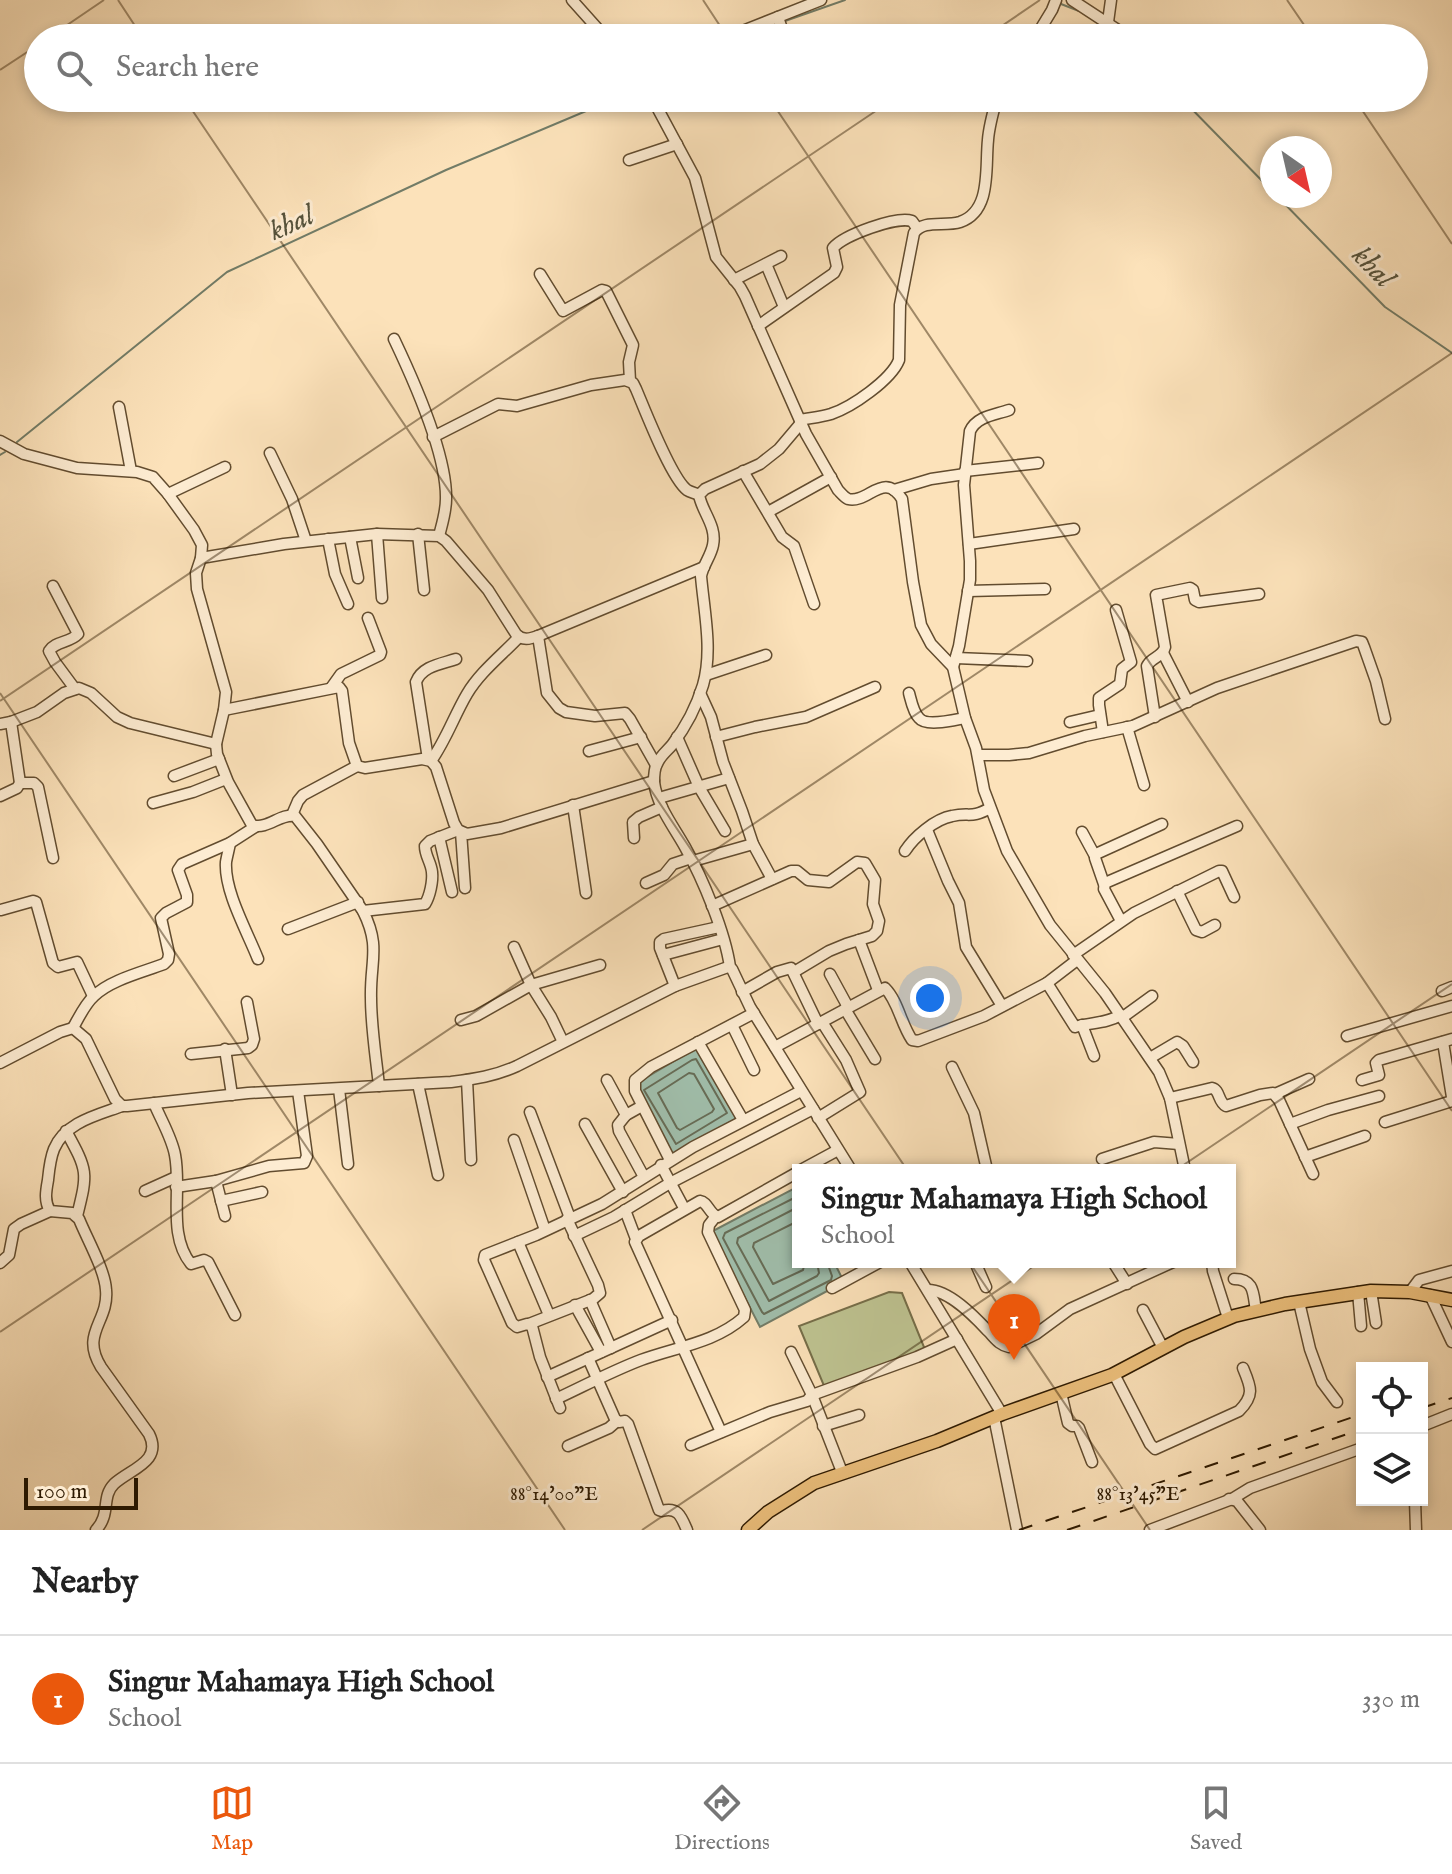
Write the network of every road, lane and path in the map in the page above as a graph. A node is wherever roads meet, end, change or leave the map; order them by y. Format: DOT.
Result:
graph roads {
  1 [pos="572,0"];
  2 [pos="821,0"];
  3 [pos="1056,0"];
  4 [pos="1072,0"];
  5 [pos="1111,0"];
  6 [pos="778,17"];
  7 [pos="1108,22"];
  8 [pos="593,24"];
  9 [pos="760,24"];
  10 [pos="780,24"];
  11 [pos="1044,24"];
  12 [pos="1111,24"];
  13 [pos="660,112"];
  14 [pos="994,112"];
  15 [pos="677,144"];
  16 [pos="629,160"];
  17 [pos="917,228"];
  18 [pos="781,256"];
  19 [pos="766,264"];
  20 [pos="540,274"];
  21 [pos="734,280"];
  22 [pos="784,307"];
  23 [pos="758,326"];
  24 [pos="394,339"];
  25 [pos="630,381"];
  26 [pos="119,407"];
  27 [pos="1009,410"];
  28 [pos="801,422"];
  29 [pos="433,437"];
  30 [pos="0,441"];
  31 [pos="270,453"];
  32 [pos="1038,463"];
  33 [pos="225,467"];
  34 [pos="131,471"];
  35 [pos="743,471"];
  36 [pos="965,472"];
  37 [pos="831,477"];
  38 [pos="894,490"];
  39 [pos="168,494"];
  40 [pos="699,495"];
  41 [pos="768,512"];
  42 [pos="1074,529"];
  43 [pos="377,534"];
  44 [pos="418,534"];
  45 [pos="439,536"];
  46 [pos="350,537"];
  47 [pos="328,539"];
  48 [pos="306,541"];
  49 [pos="969,544"];
  50 [pos="201,558"];
  51 [pos="704,567"];
  52 [pos="358,578"];
  53 [pos="53,586"];
  54 [pos="1045,589"];
  55 [pos="424,590"];
  56 [pos="968,591"];
  57 [pos="1259,594"];
  58 [pos="382,598"];
  59 [pos="348,604"];
  60 [pos="814,604"];
  61 [pos="1116,610"];
  62 [pos="368,618"];
  63 [pos="538,636"];
  64 [pos="519,637"];
  65 [pos="1163,653"];
  66 [pos="766,655"];
  67 [pos="456,659"];
  68 [pos="1027,661"];
  69 [pos="954,662"];
  70 [pos="706,675"];
  71 [pos="875,687"];
  72 [pos="331,688"];
  73 [pos="75,689"];
  74 [pos="700,693"];
  75 [pos="909,693"];
  76 [pos="1188,702"];
  77 [pos="224,710"];
  78 [pos="1100,715"];
  79 [pos="1155,717"];
  80 [pos="965,718"];
  81 [pos="1385,719"];
  82 [pos="1070,722"];
  83 [pos="6,723"];
  84 [pos="1127,727"];
  85 [pos="1103,732"];
  86 [pos="641,737"];
  87 [pos="677,737"];
  88 [pos="716,737"];
  89 [pos="216,744"];
  90 [pos="589,751"];
  91 [pos="978,755"];
  92 [pos="219,759"];
  93 [pos="430,760"];
  94 [pos="656,765"];
  95 [pos="357,766"];
  96 [pos="174,776"];
  97 [pos="729,778"];
  98 [pos="226,779"];
  99 [pos="654,781"];
  100 [pos="20,783"];
  101 [pos="1144,785"];
  102 [pos="699,787"];
  103 [pos="0,796"];
  104 [pos="153,803"];
  105 [pos="661,803"];
  106 [pos="573,805"];
  107 [pos="990,808"];
  108 [pos="292,815"];
  109 [pos="1162,824"];
  110 [pos="1237,826"];
  111 [pos="255,827"];
  112 [pos="927,830"];
  113 [pos="460,831"];
  114 [pos="725,831"];
  115 [pos="1082,832"];
  116 [pos="439,837"];
  117 [pos="634,838"];
  118 [pos="230,843"];
  119 [pos="753,844"];
  120 [pos="905,851"];
  121 [pos="1095,856"];
  122 [pos="53,858"];
  123 [pos="692,860"];
  124 [pos="772,879"];
  125 [pos="646,883"];
  126 [pos="1104,884"];
  127 [pos="465,888"];
  128 [pos="1177,891"];
  129 [pos="452,892"];
  130 [pos="586,893"];
  131 [pos="1234,897"];
  132 [pos="360,906"];
  133 [pos="712,906"];
  134 [pos="1,910"];
  135 [pos="1121,921"];
  136 [pos="1215,925"];
  137 [pos="719,927"];
  138 [pos="288,929"];
  139 [pos="723,939"];
  140 [pos="859,940"];
  141 [pos="514,947"];
  142 [pos="663,955"];
  143 [pos="1075,957"];
  144 [pos="258,959"];
  145 [pos="600,965"];
  146 [pos="730,967"];
  147 [pos="794,972"];
  148 [pos="830,974"];
  149 [pos="1047,983"];
  150 [pos="531,985"];
  151 [pos="675,986"];
  152 [pos="878,990"];
  153 [pos="742,992"];
  154 [pos="93,996"];
  155 [pos="1152,996"];
  156 [pos="247,1002"];
  157 [pos="1002,1006"];
  158 [pos="1452,1006"];
  159 [pos="846,1008"];
  160 [pos="754,1013"];
  161 [pos="1122,1016"];
  162 [pos="461,1020"];
  163 [pos="820,1023"];
  164 [pos="732,1025"];
  165 [pos="1082,1025"];
  166 [pos="73,1028"];
  167 [pos="1347,1036"];
  168 [pos="1447,1041"];
  169 [pos="563,1042"];
  170 [pos="698,1042"];
  171 [pos="775,1047"];
  172 [pos="225,1049"];
  173 [pos="191,1054"];
  174 [pos="1094,1056"];
  175 [pos="1150,1058"];
  176 [pos="875,1059"];
  177 [pos="1193,1062"];
  178 [pos="0,1063"];
  179 [pos="952,1067"];
  180 [pos="754,1070"];
  181 [pos="1309,1079"];
  182 [pos="467,1080"];
  183 [pos="607,1080"];
  184 [pos="1362,1080"];
  185 [pos="418,1084"];
  186 [pos="379,1086"];
  187 [pos="339,1089"];
  188 [pos="298,1091"];
  189 [pos="801,1091"];
  190 [pos="1275,1094"];
  191 [pos="232,1095"];
  192 [pos="1379,1096"];
  193 [pos="1170,1098"];
  194 [pos="1452,1099"];
  195 [pos="154,1103"];
  196 [pos="122,1106"];
  197 [pos="642,1106"];
  198 [pos="530,1112"];
  199 [pos="816,1113"];
  200 [pos="626,1115"];
  201 [pos="743,1120"];
  202 [pos="1385,1122"];
  203 [pos="585,1124"];
  204 [pos="1290,1124"];
  205 [pos="66,1131"];
  206 [pos="1365,1136"];
  207 [pos="514,1140"];
  208 [pos="1179,1144"];
  209 [pos="838,1150"];
  210 [pos="1305,1157"];
  211 [pos="1102,1159"];
  212 [pos="471,1160"];
  213 [pos="666,1163"];
  214 [pos="348,1164"];
  215 [pos="812,1164"];
  216 [pos="847,1164"];
  217 [pos="986,1164"];
  218 [pos="1184,1164"];
  219 [pos="1313,1174"];
  220 [pos="438,1175"];
  221 [pos="792,1175"];
  222 [pos="644,1177"];
  223 [pos="216,1181"];
  224 [pos="176,1182"];
  225 [pos="670,1183"];
  226 [pos="145,1191"];
  227 [pos="262,1192"];
  228 [pos="623,1192"];
  229 [pos="221,1201"];
  230 [pos="684,1208"];
  231 [pos="625,1210"];
  232 [pos="50,1211"];
  233 [pos="77,1216"];
  234 [pos="225,1216"];
  235 [pos="716,1216"];
  236 [pos="568,1218"];
  237 [pos="545,1230"];
  238 [pos="574,1236"];
  239 [pos="636,1239"];
  240 [pos="518,1242"];
  241 [pos="0,1263"];
  242 [pos="869,1268"];
  243 [pos="914,1268"];
  244 [pos="978,1268"];
  245 [pos="1117,1268"];
  246 [pos="1160,1268"];
  247 [pos="1213,1268"];
  248 [pos="1452,1271"];
  249 [pos="1234,1279"];
  250 [pos="1127,1284"];
  251 [pos="986,1287"];
  252 [pos="832,1288"];
  253 [pos="928,1290"];
  254 [pos="1364,1292"];
  255 [pos="1410,1292"];
  256 [pos="1430,1295"];
  257 [pos="590,1300"];
  258 [pos="1452,1300"];
  259 [pos="1299,1302"];
  260 [pos="575,1305"];
  261 [pos="1143,1310"];
  262 [pos="1256,1311"];
  263 [pos="235,1315"];
  264 [pos="549,1315"];
  265 [pos="1228,1318"];
  266 [pos="672,1320"];
  267 [pos="1376,1323"];
  268 [pos="529,1324"];
  269 [pos="1361,1326"];
  270 [pos="957,1339"];
  271 [pos="1452,1342"];
  272 [pos="684,1348"];
  273 [pos="1163,1348"];
  274 [pos="606,1350"];
  275 [pos="791,1352"];
  276 [pos="588,1358"];
  277 [pos="1243,1368"];
  278 [pos="1114,1374"];
  279 [pos="547,1377"];
  280 [pos="598,1380"];
  281 [pos="1061,1393"];
  282 [pos="812,1395"];
  283 [pos="1337,1402"];
  284 [pos="1452,1414"];
  285 [pos="859,1415"];
  286 [pos="998,1416"];
  287 [pos="617,1421"];
  288 [pos="1428,1424"];
  289 [pos="823,1426"];
  290 [pos="721,1432"];
  291 [pos="691,1445"];
  292 [pos="568,1446"];
  293 [pos="1356,1450"];
  294 [pos="1092,1462"];
  295 [pos="842,1472"];
  296 [pos="1232,1499"];
  297 [pos="1210,1501"];
  298 [pos="1415,1506"];
  299 [pos="96,1530"];
  300 [pos="687,1530"];
  301 [pos="748,1530"];
  302 [pos="1017,1530"];
  303 [pos="1150,1530"];
  304 [pos="1260,1530"];
  305 [pos="1416,1530"];
  1 -- 8 [label="street"];
  2 -- 6 [label="street"];
  3 -- 11 [label="street"];
  4 -- 7 [label="street"];
  5 -- 7 [label="street"];
  6 -- 9 [label="street"];
  6 -- 10 [label="street"];
  7 -- 12 [label="street"];
  13 -- 15 [label="street"];
  14 -- 17 [label="street"];
  15 -- 16 [label="street"];
  15 -- 21 [label="street"];
  17 -- 22 [label="street"];
  17 -- 28 [label="street"];
  18 -- 19 [label="street"];
  19 -- 21 [label="street"];
  19 -- 22 [label="street"];
  20 -- 25 [label="street"];
  21 -- 23 [label="street"];
  22 -- 23 [label="street"];
  23 -- 28 [label="street"];
  24 -- 29 [label="street"];
  25 -- 29 [label="street"];
  25 -- 40 [label="street"];
  26 -- 34 [label="street"];
  27 -- 36 [label="street"];
  28 -- 35 [label="street"];
  28 -- 37 [label="street"];
  29 -- 45 [label="street"];
  30 -- 34 [label="street"];
  31 -- 48 [label="street"];
  32 -- 36 [label="street"];
  33 -- 39 [label="street"];
  34 -- 39 [label="street"];
  35 -- 40 [label="street"];
  35 -- 41 [label="street"];
  36 -- 38 [label="street"];
  36 -- 49 [label="street"];
  37 -- 38 [label="street"];
  37 -- 41 [label="street"];
  38 -- 69 [label="street"];
  39 -- 50 [label="street"];
  40 -- 51 [label="street"];
  41 -- 60 [label="street"];
  42 -- 49 [label="street"];
  43 -- 44 [label="street"];
  43 -- 46 [label="street"];
  43 -- 58 [label="street"];
  44 -- 45 [label="street"];
  44 -- 55 [label="street"];
  45 -- 64 [label="street"];
  46 -- 47 [label="street"];
  46 -- 52 [label="street"];
  47 -- 48 [label="street"];
  47 -- 59 [label="street"];
  48 -- 50 [label="street"];
  49 -- 56 [label="street"];
  50 -- 77 [label="street"];
  51 -- 63 [label="street"];
  51 -- 70 [label="street"];
  53 -- 73 [label="street"];
  54 -- 56 [label="street"];
  56 -- 69 [label="street"];
  57 -- 65 [label="street"];
  61 -- 78 [label="street"];
  62 -- 72 [label="street"];
  63 -- 64 [label="street"];
  63 -- 86 [label="street"];
  64 -- 93 [label="street"];
  65 -- 76 [label="street"];
  65 -- 79 [label="street"];
  66 -- 70 [label="street"];
  67 -- 93 [label="street"];
  68 -- 69 [label="street"];
  69 -- 80 [label="street"];
  70 -- 74 [label="street"];
  71 -- 88 [label="street"];
  72 -- 77 [label="street"];
  72 -- 95 [label="street"];
  73 -- 83 [label="street"];
  73 -- 89 [label="street"];
  74 -- 87 [label="street"];
  74 -- 88 [label="street"];
  75 -- 80 [label="street"];
  76 -- 79 [label="street"];
  76 -- 81 [label="street"];
  77 -- 89 [label="street"];
  78 -- 82 [label="street"];
  78 -- 85 [label="street"];
  79 -- 84 [label="street"];
  80 -- 91 [label="street"];
  83 -- 100 [label="street"];
  84 -- 85 [label="street"];
  84 -- 101 [label="street"];
  85 -- 91 [label="street"];
  86 -- 90 [label="street"];
  86 -- 94 [label="street"];
  87 -- 94 [label="street"];
  87 -- 102 [label="street"];
  88 -- 97 [label="street"];
  89 -- 92 [label="street"];
  91 -- 107 [label="street"];
  92 -- 96 [label="street"];
  92 -- 98 [label="street"];
  93 -- 95 [label="street"];
  93 -- 113 [label="street"];
  94 -- 99 [label="street"];
  95 -- 108 [label="street"];
  97 -- 102 [label="street"];
  97 -- 119 [label="street"];
  98 -- 104 [label="street"];
  98 -- 111 [label="street"];
  99 -- 105 [label="street"];
  99 -- 106 [label="street"];
  100 -- 103 [label="street"];
  100 -- 122 [label="street"];
  102 -- 105 [label="street"];
  102 -- 114 [label="street"];
  105 -- 117 [label="street"];
  105 -- 123 [label="street"];
  106 -- 113 [label="street"];
  106 -- 130 [label="street"];
  107 -- 112 [label="street"];
  107 -- 143 [label="street"];
  108 -- 111 [label="street"];
  108 -- 132 [label="street"];
  109 -- 121 [label="street"];
  110 -- 126 [label="street"];
  111 -- 118 [label="street"];
  112 -- 120 [label="street"];
  112 -- 157 [label="street"];
  113 -- 116 [label="street"];
  113 -- 127 [label="street"];
  115 -- 121 [label="street"];
  116 -- 129 [label="street"];
  116 -- 132 [label="street"];
  118 -- 144 [label="street"];
  118 -- 154 [label="street"];
  119 -- 123 [label="street"];
  119 -- 124 [label="street"];
  121 -- 126 [label="street"];
  123 -- 125 [label="street"];
  123 -- 133 [label="street"];
  124 -- 133 [label="street"];
  124 -- 140 [label="street"];
  126 -- 135 [label="street"];
  128 -- 131 [label="street"];
  128 -- 135 [label="street"];
  128 -- 136 [label="street"];
  132 -- 138 [label="street"];
  132 -- 186 [label="street"];
  133 -- 137 [label="street"];
  134 -- 154 [label="street"];
  135 -- 143 [label="street"];
  137 -- 139 [label="street"];
  137 -- 142 [label="street"];
  139 -- 142 [label="street"];
  139 -- 146 [label="street"];
  140 -- 147 [label="street"];
  140 -- 152 [label="street"];
  141 -- 150 [label="street"];
  142 -- 151 [label="street"];
  143 -- 149 [label="street"];
  143 -- 161 [label="street"];
  145 -- 150 [label="street"];
  146 -- 151 [label="street"];
  146 -- 153 [label="street"];
  147 -- 153 [label="street"];
  147 -- 163 [label="street"];
  148 -- 159 [label="street"];
  149 -- 157 [label="street"];
  149 -- 165 [label="street"];
  150 -- 162 [label="street"];
  150 -- 169 [label="street"];
  151 -- 169 [label="street"];
  152 -- 157 [label="street"];
  152 -- 159 [label="street"];
  153 -- 160 [label="street"];
  154 -- 166 [label="street"];
  155 -- 161 [label="street"];
  156 -- 172 [label="street"];
  158 -- 167 [label="street"];
  159 -- 163 [label="street"];
  159 -- 176 [label="street"];
  160 -- 164 [label="street"];
  160 -- 171 [label="street"];
  161 -- 165 [label="street"];
  161 -- 175 [label="street"];
  163 -- 171 [label="street"];
  163 -- 199 [label="street"];
  164 -- 170 [label="street"];
  164 -- 180 [label="street"];
  165 -- 174 [label="street"];
  166 -- 178 [label="street"];
  166 -- 196 [label="street"];
  168 -- 184 [label="street"];
  168 -- 194 [label="street"];
  169 -- 182 [label="street"];
  170 -- 197 [label="street"];
  170 -- 201 [label="street"];
  171 -- 189 [label="street"];
  172 -- 173 [label="street"];
  172 -- 191 [label="street"];
  175 -- 177 [label="street"];
  175 -- 193 [label="street"];
  179 -- 217 [label="street"];
  181 -- 190 [label="street"];
  182 -- 185 [label="street"];
  182 -- 212 [label="street"];
  183 -- 200 [label="street"];
  185 -- 186 [label="street"];
  185 -- 220 [label="street"];
  186 -- 187 [label="street"];
  187 -- 188 [label="street"];
  187 -- 214 [label="street"];
  188 -- 191 [label="street"];
  188 -- 223 [label="street"];
  189 -- 199 [label="street"];
  189 -- 201 [label="street"];
  190 -- 193 [label="street"];
  190 -- 204 [label="street"];
  191 -- 195 [label="street"];
  192 -- 204 [label="street"];
  193 -- 208 [label="street"];
  194 -- 202 [label="street"];
  195 -- 196 [label="street"];
  195 -- 224 [label="street"];
  196 -- 205 [label="street"];
  197 -- 200 [label="street"];
  197 -- 213 [label="street"];
  198 -- 236 [label="street"];
  199 -- 209 [label="street"];
  199 -- 225 [label="street"];
  200 -- 222 [label="street"];
  201 -- 213 [label="street"];
  203 -- 228 [label="street"];
  204 -- 210 [label="street"];
  205 -- 232 [label="street"];
  205 -- 233 [label="street"];
  206 -- 210 [label="street"];
  207 -- 237 [label="street"];
  208 -- 211 [label="street"];
  208 -- 218 [label="street"];
  209 -- 215 [label="street"];
  209 -- 216 [label="street"];
  210 -- 219 [label="street"];
  213 -- 222 [label="street"];
  213 -- 225 [label="street"];
  221 -- 235 [label="street"];
  222 -- 228 [label="street"];
  223 -- 224 [label="street"];
  223 -- 229 [label="street"];
  224 -- 226 [label="street"];
  224 -- 263 [label="street"];
  225 -- 230 [label="street"];
  225 -- 231 [label="street"];
  227 -- 229 [label="street"];
  228 -- 236 [label="street"];
  229 -- 234 [label="street"];
  230 -- 235 [label="street"];
  230 -- 239 [label="street"];
  231 -- 238 [label="street"];
  231 -- 239 [label="street"];
  232 -- 233 [label="street"];
  232 -- 241 [label="street"];
  233 -- 299 [label="street"];
  235 -- 272 [label="street"];
  236 -- 237 [label="street"];
  236 -- 238 [label="street"];
  237 -- 240 [label="street"];
  238 -- 257 [label="street"];
  239 -- 266 [label="street"];
  240 -- 264 [label="street"];
  240 -- 268 [label="street"];
  242 -- 252 [label="street"];
  243 -- 253 [label="street"];
  244 -- 251 [label="street"];
  245 -- 250 [label="street"];
  246 -- 250 [label="street"];
  247 -- 265 [label="street"];
  248 -- 255 [label="street"];
  249 -- 262 [label="street"];
  250 -- 253 [label="street"];
  253 -- 270 [label="street"];
  254 -- 255 [label="main road"];
  254 -- 259 [label="main road"];
  254 -- 267 [label="street"];
  254 -- 269 [label="street"];
  255 -- 256 [label="main road"];
  256 -- 258 [label="main road"];
  256 -- 271 [label="street"];
  257 -- 260 [label="street"];
  257 -- 274 [label="street"];
  259 -- 262 [label="main road"];
  259 -- 283 [label="street"];
  260 -- 264 [label="street"];
  260 -- 274 [label="street"];
  261 -- 273 [label="street"];
  262 -- 265 [label="main road"];
  264 -- 268 [label="street"];
  265 -- 273 [label="main road"];
  266 -- 272 [label="street"];
  266 -- 274 [label="street"];
  268 -- 279 [label="street"];
  270 -- 282 [label="street"];
  270 -- 286 [label="street"];
  272 -- 280 [label="street"];
  272 -- 290 [label="street"];
  273 -- 278 [label="main road"];
  274 -- 276 [label="street"];
  275 -- 282 [label="street"];
  276 -- 279 [label="street"];
  276 -- 280 [label="street"];
  277 -- 278 [label="street"];
  278 -- 281 [label="main road"];
  279 -- 280 [label="street"];
  280 -- 287 [label="street"];
  281 -- 286 [label="main road"];
  281 -- 294 [label="street"];
  282 -- 289 [label="street"];
  282 -- 290 [label="street"];
  284 -- 288 [label="street"];
  285 -- 289 [label="street"];
  286 -- 295 [label="main road"];
  286 -- 302 [label="street"];
  287 -- 292 [label="street"];
  287 -- 300 [label="street"];
  289 -- 295 [label="street"];
  290 -- 291 [label="street"];
  293 -- 296 [label="street"];
  295 -- 301 [label="main road"];
  296 -- 297 [label="street"];
  296 -- 303 [label="street"];
  296 -- 304 [label="street"];
  298 -- 305 [label="street"];
}
